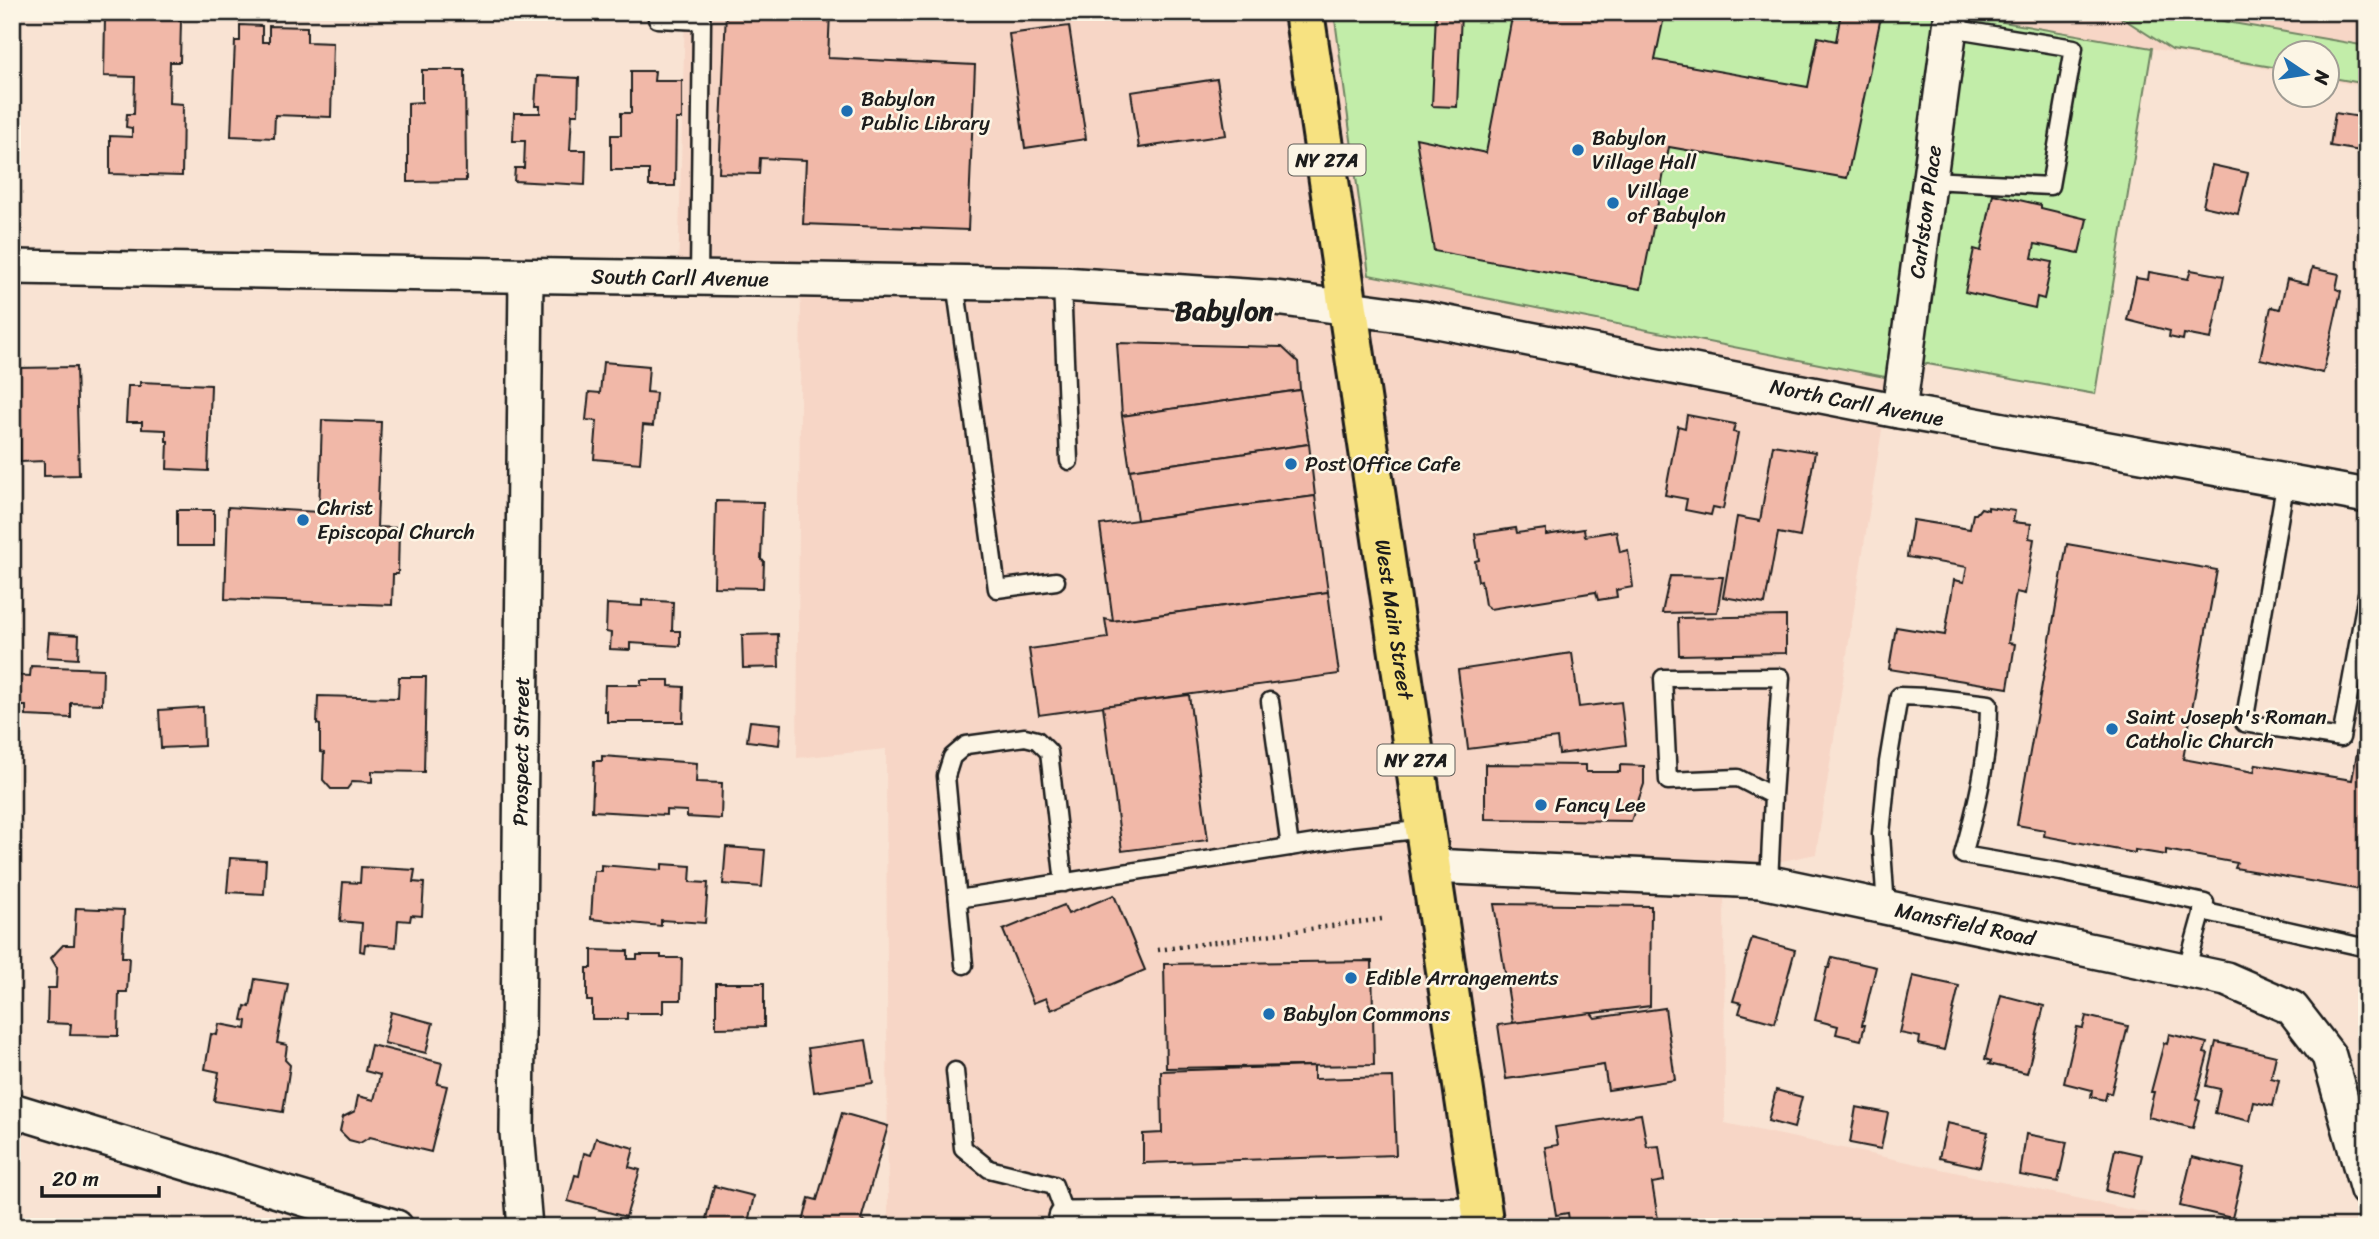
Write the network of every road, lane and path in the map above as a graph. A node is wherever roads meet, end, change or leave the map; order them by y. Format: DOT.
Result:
graph roads {
  1 [pos="1304,12"];
  2 [pos="657,19"];
  3 [pos="1951,20"];
  4 [pos="1929,180"];
  5 [pos="12,267"];
  6 [pos="526,276"];
  7 [pos="699,278"];
  8 [pos="955,282"];
  9 [pos="1062,284"];
  10 [pos="1349,307"];
  11 [pos="1899,411"];
  12 [pos="1069,461"];
  13 [pos="2286,480"];
  14 [pos="2367,496"];
  15 [pos="1056,581"];
  16 [pos="2367,594"];
  17 [pos="1270,701"];
  18 [pos="1773,796"];
  19 [pos="1426,829"];
  20 [pos="1290,847"];
  21 [pos="1431,866"];
  22 [pos="1064,883"];
  23 [pos="1769,883"];
  24 [pos="958,899"];
  25 [pos="1886,908"];
  26 [pos="2202,911"];
  27 [pos="1382,919"];
  28 [pos="2367,948"];
  29 [pos="1158,950"];
  30 [pos="964,965"];
  31 [pos="2186,971"];
  32 [pos="955,1071"];
  33 [pos="12,1111"];
  34 [pos="2367,1190"];
  35 [pos="323,1217"];
  36 [pos="1483,1220"];
  37 [pos="1065,1222"];
  38 [pos="396,1227"];
  39 [pos="525,1227"];
  1 -- 10 [label="main road, West Main Street / NY 27A"];
  2 -- 7 [label="lane"];
  3 -- 4 [label="street, Carlston Place"];
  3 -- 4 [label="lane"];
  4 -- 11 [label="street, Carlston Place"];
  5 -- 6 [label="street, South Carll Avenue"];
  6 -- 7 [label="street, South Carll Avenue"];
  6 -- 39 [label="street, Prospect Street"];
  7 -- 8 [label="street, South Carll Avenue"];
  8 -- 9 [label="street, South Carll Avenue"];
  8 -- 15 [label="lane"];
  9 -- 10 [label="street, South Carll Avenue"];
  9 -- 12 [label="lane"];
  10 -- 11 [label="street, North Carll Avenue"];
  10 -- 19 [label="main road, West Main Street / NY 27A"];
  11 -- 13 [label="street, North Carll Avenue"];
  13 -- 14 [label="street, North Carll Avenue"];
  13 -- 16 [label="lane"];
  17 -- 20 [label="lane"];
  18 -- 18 [label="lane"];
  18 -- 23 [label="lane"];
  19 -- 20 [label="lane"];
  19 -- 21 [label="main road, West Main Street / NY 27A"];
  20 -- 22 [label="lane"];
  21 -- 23 [label="street, Mansfield Road"];
  21 -- 36 [label="main road, West Main Street / NY 27A"];
  22 -- 24 [label="lane"];
  22 -- 24 [label="lane"];
  23 -- 25 [label="street, Mansfield Road"];
  24 -- 30 [label="lane"];
  25 -- 26 [label="lane"];
  25 -- 31 [label="street, Mansfield Road"];
  26 -- 28 [label="lane"];
  26 -- 31 [label="lane"];
  27 -- 29 [label="path"];
  31 -- 34 [label="street, Mansfield Road"];
  32 -- 37 [label="lane"];
  33 -- 35 [label="street"];
  35 -- 38 [label="street"];
  36 -- 37 [label="street"];
}
